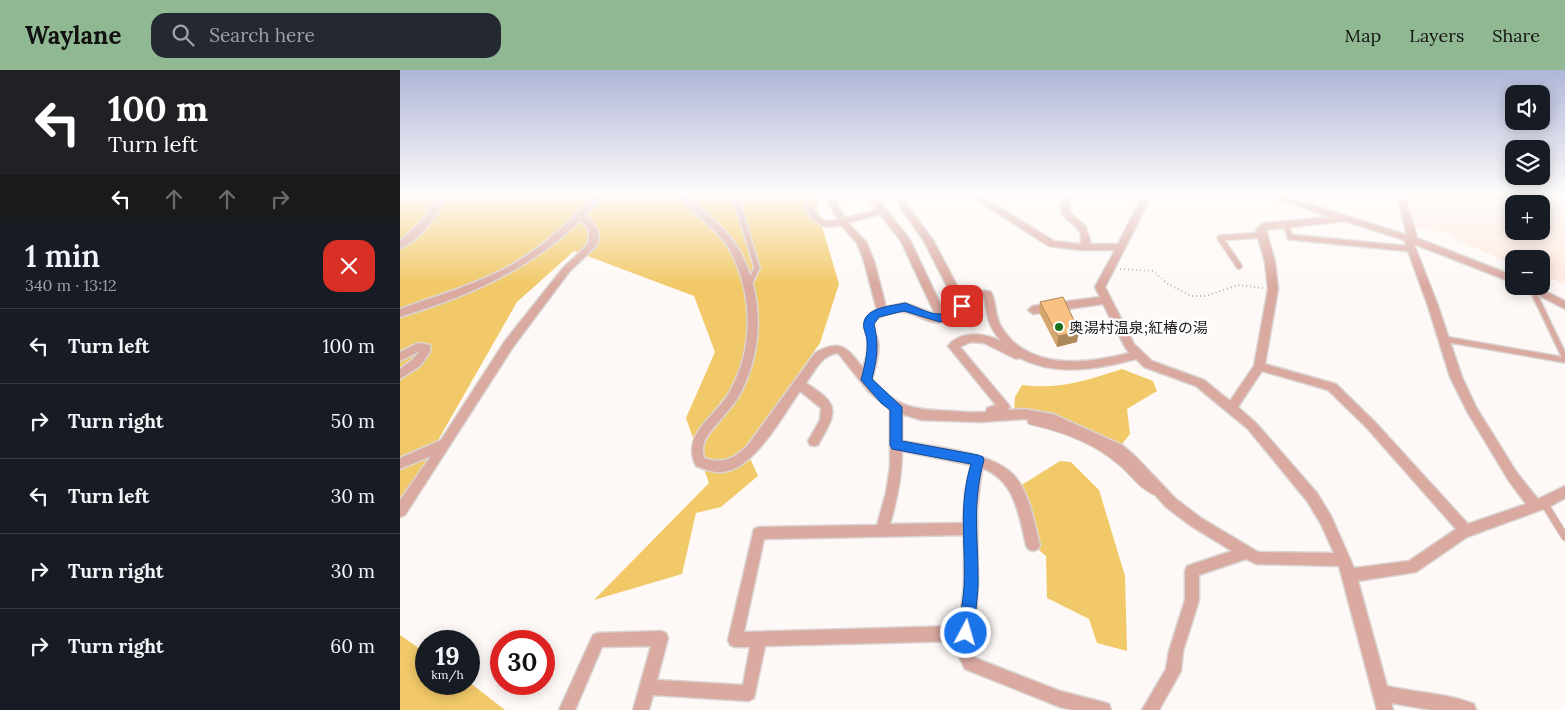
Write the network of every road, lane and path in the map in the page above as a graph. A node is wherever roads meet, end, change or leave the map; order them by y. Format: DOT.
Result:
graph roads {
  1 [pos="424,225"];
  2 [pos="570,225"];
  3 [pos="589,225"];
  4 [pos="712,225"];
  5 [pos="744,225"];
  6 [pos="845,225"];
  7 [pos="894,225"];
  8 [pos="917,225"];
  9 [pos="1021,225"];
  10 [pos="1079,225"];
  11 [pos="1133,225"];
  12 [pos="1291,225"];
  13 [pos="1362,225"];
  14 [pos="1407,225"];
  15 [pos="1286,226"];
  16 [pos="898,230"];
  17 [pos="1261,235"];
  18 [pos="1411,243"];
  19 [pos="400,245"];
  20 [pos="1086,247"];
  21 [pos="1122,247"];
  22 [pos="1239,266"];
  23 [pos="1109,267"];
  24 [pos="1505,277"];
  25 [pos="749,284"];
  26 [pos="1273,289"];
  27 [pos="1533,295"];
  28 [pos="1544,295"];
  29 [pos="1106,300"];
  30 [pos="1565,305"];
  31 [pos="962,306"];
  32 [pos="1033,310"];
  33 [pos="882,312"];
  34 [pos="400,313"];
  35 [pos="942,318"];
  36 [pos="1444,339"];
  37 [pos="1137,355"];
  38 [pos="400,357"];
  39 [pos="1565,359"];
  40 [pos="1041,363"];
  41 [pos="1259,366"];
  42 [pos="400,375"];
  43 [pos="866,380"];
  44 [pos="799,384"];
  45 [pos="896,407"];
  46 [pos="1231,408"];
  47 [pos="980,417"];
  48 [pos="1031,422"];
  49 [pos="814,441"];
  50 [pos="446,443"];
  51 [pos="896,445"];
  52 [pos="978,460"];
  53 [pos="400,464"];
  54 [pos="1565,492"];
  55 [pos="1161,494"];
  56 [pos="1540,504"];
  57 [pos="400,511"];
  58 [pos="970,528"];
  59 [pos="882,530"];
  60 [pos="1466,531"];
  61 [pos="1565,537"];
  62 [pos="1033,545"];
  63 [pos="1245,553"];
  64 [pos="1344,560"];
  65 [pos="1350,575"];
  66 [pos="966,633"];
  67 [pos="759,640"];
  68 [pos="647,687"];
  69 [pos="1381,693"];
  70 [pos="568,710"];
  71 [pos="641,710"];
  72 [pos="1103,710"];
  73 [pos="1150,710"];
  74 [pos="1385,710"];
  75 [pos="1468,710"];
  1 -- 19 [label="street"];
  2 -- 34 [label="street"];
  3 -- 50 [label="street"];
  4 -- 25 [label="street"];
  5 -- 25 [label="lane"];
  6 -- 33 [label="street"];
  7 -- 16 [label="street"];
  8 -- 16 [label="street"];
  8 -- 31 [label="street"];
  9 -- 20 [label="street"];
  10 -- 20 [label="street"];
  11 -- 21 [label="street"];
  12 -- 15 [label="street"];
  13 -- 18 [label="street"];
  14 -- 18 [label="street"];
  15 -- 17 [label="street"];
  15 -- 18 [label="lane"];
  16 -- 35 [label="street"];
  17 -- 22 [label="lane"];
  17 -- 26 [label="street"];
  18 -- 24 [label="street"];
  18 -- 36 [label="street"];
  20 -- 21 [label="street"];
  21 -- 23 [label="street"];
  23 -- 26 [label="path"];
  23 -- 29 [label="street"];
  25 -- 44 [label="street"];
  26 -- 41 [label="street"];
  27 -- 39 [label="lane"];
  28 -- 30 [label="street"];
  29 -- 32 [label="street"];
  29 -- 37 [label="street"];
  31 -- 35 [label="street"];
  31 -- 40 [label="street"];
  33 -- 35 [label="street"];
  33 -- 43 [label="street"];
  36 -- 39 [label="lane"];
  36 -- 56 [label="street"];
  37 -- 40 [label="street"];
  37 -- 46 [label="street"];
  38 -- 42 [label="street"];
  40 -- 47 [label="street"];
  41 -- 46 [label="street"];
  41 -- 60 [label="street"];
  43 -- 44 [label="street"];
  43 -- 45 [label="street"];
  44 -- 49 [label="street"];
  45 -- 47 [label="street"];
  45 -- 51 [label="street"];
  46 -- 64 [label="street"];
  47 -- 55 [label="street"];
  48 -- 55 [label="lane"];
  50 -- 53 [label="street"];
  50 -- 57 [label="street"];
  51 -- 52 [label="street"];
  51 -- 59 [label="street"];
  52 -- 58 [label="street"];
  52 -- 62 [label="street"];
  54 -- 56 [label="street"];
  55 -- 63 [label="street"];
  56 -- 60 [label="street"];
  56 -- 61 [label="lane"];
  58 -- 59 [label="street"];
  58 -- 66 [label="street"];
  59 -- 67 [label="street"];
  60 -- 65 [label="street"];
  63 -- 64 [label="street"];
  63 -- 73 [label="street"];
  64 -- 65 [label="street"];
  65 -- 69 [label="street"];
  66 -- 67 [label="street"];
  66 -- 72 [label="street"];
  67 -- 68 [label="street"];
  68 -- 70 [label="street"];
  68 -- 71 [label="street"];
  69 -- 74 [label="street"];
  69 -- 75 [label="street"];
}
